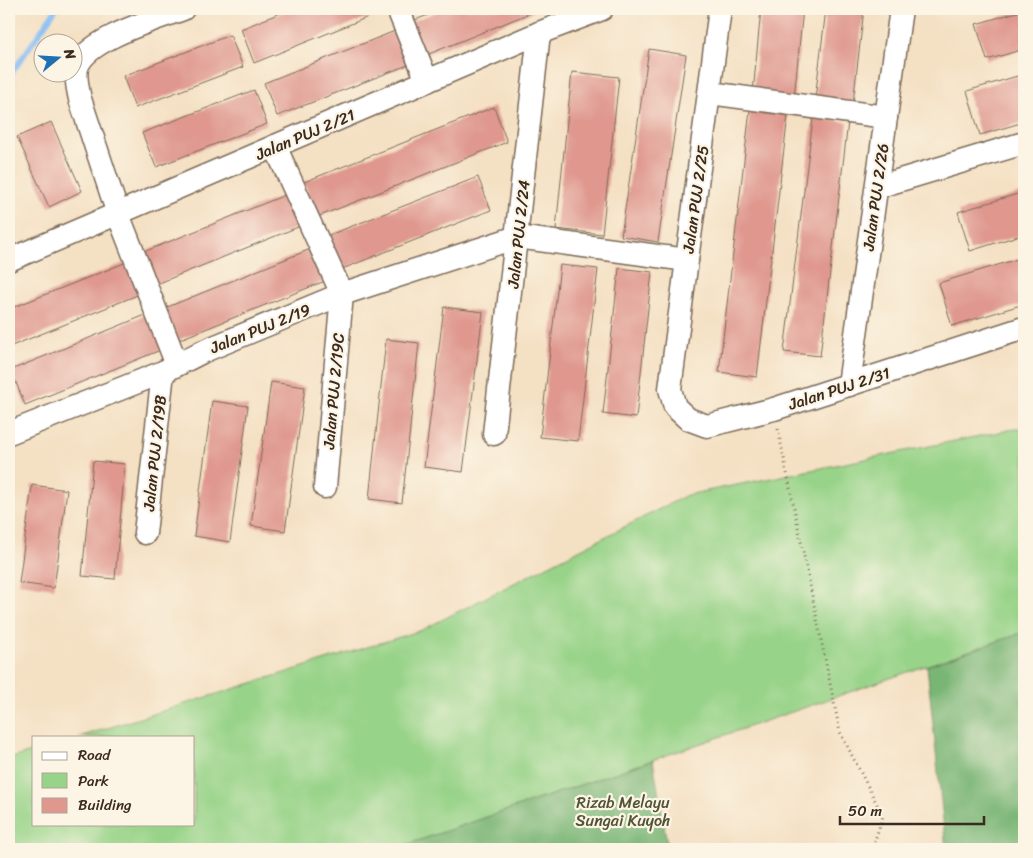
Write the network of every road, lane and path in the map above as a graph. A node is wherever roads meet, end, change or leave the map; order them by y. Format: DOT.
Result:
graph roads {
  1 [pos="183,9"];
  2 [pos="398,9"];
  3 [pos="602,9"];
  4 [pos="720,9"];
  5 [pos="902,9"];
  6 [pos="539,34"];
  7 [pos="427,81"];
  8 [pos="710,93"];
  9 [pos="886,117"];
  10 [pos="1024,143"];
  11 [pos="275,146"];
  12 [pos="877,187"];
  13 [pos="118,214"];
  14 [pos="517,238"];
  15 [pos="9,260"];
  16 [pos="687,260"];
  17 [pos="342,294"];
  18 [pos="1024,328"];
  19 [pos="170,368"];
  20 [pos="849,386"];
  21 [pos="670,389"];
  22 [pos="774,409"];
  23 [pos="9,433"];
  24 [pos="494,434"];
  25 [pos="325,487"];
  26 [pos="145,533"];
  27 [pos="872,849"];
  1 -- 13 [label="street"];
  2 -- 7 [label="street"];
  3 -- 6 [label="street, Jalan PUJ 2/21"];
  4 -- 8 [label="street, Jalan PUJ 2/25"];
  5 -- 9 [label="street, Jalan PUJ 2/26"];
  6 -- 7 [label="street, Jalan PUJ 2/21"];
  6 -- 14 [label="street, Jalan PUJ 2/24"];
  7 -- 11 [label="street, Jalan PUJ 2/21"];
  8 -- 9 [label="street"];
  8 -- 16 [label="street, Jalan PUJ 2/25"];
  9 -- 12 [label="street, Jalan PUJ 2/26"];
  10 -- 12 [label="street"];
  11 -- 13 [label="street, Jalan PUJ 2/21"];
  11 -- 17 [label="street"];
  12 -- 20 [label="street, Jalan PUJ 2/26"];
  13 -- 15 [label="street, Jalan PUJ 2/21"];
  13 -- 19 [label="street"];
  14 -- 16 [label="street"];
  14 -- 17 [label="street, Jalan PUJ 2/19"];
  14 -- 24 [label="street, Jalan PUJ 2/24"];
  16 -- 21 [label="street, Jalan PUJ 2/25"];
  17 -- 19 [label="street, Jalan PUJ 2/19"];
  17 -- 25 [label="street, Jalan PUJ 2/19C"];
  18 -- 20 [label="street, Jalan PUJ 2/31"];
  19 -- 23 [label="street, Jalan PUJ 2/19"];
  19 -- 26 [label="street, Jalan PUJ 2/19B"];
  20 -- 22 [label="street, Jalan PUJ 2/31"];
  21 -- 22 [label="street, Jalan PUJ 2/31"];
  22 -- 27 [label="path"];
}
